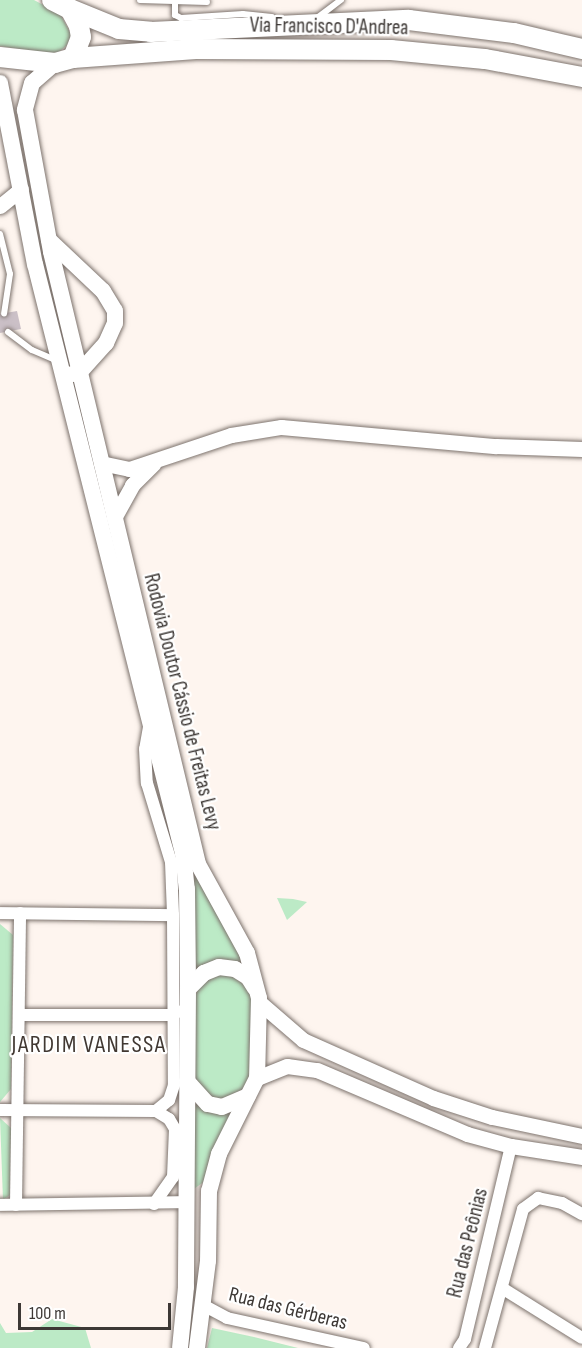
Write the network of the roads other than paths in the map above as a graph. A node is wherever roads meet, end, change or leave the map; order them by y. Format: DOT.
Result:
graph roads {
  1 [pos="52,0"];
  2 [pos="140,0"];
  3 [pos="341,0"];
  4 [pos="175,2"];
  5 [pos="207,2"];
  6 [pos="70,9"];
  7 [pos="310,23"];
  8 [pos="286,24"];
  9 [pos="582,49"];
  10 [pos="0,57"];
  11 [pos="64,61"];
  12 [pos="582,77"];
  13 [pos="0,82"];
  14 [pos="3,101"];
  15 [pos="21,189"];
  16 [pos="0,206"];
  17 [pos="0,234"];
  18 [pos="49,240"];
  19 [pos="4,314"];
  20 [pos="8,332"];
  21 [pos="68,370"];
  22 [pos="582,449"];
  23 [pos="101,463"];
  24 [pos="154,463"];
  25 [pos="114,518"];
  26 [pos="149,725"];
  27 [pos="0,913"];
  28 [pos="20,913"];
  29 [pos="173,915"];
  30 [pos="188,992"];
  31 [pos="257,996"];
  32 [pos="19,1015"];
  33 [pos="174,1015"];
  34 [pos="257,1078"];
  35 [pos="187,1081"];
  36 [pos="248,1096"];
  37 [pos="0,1110"];
  38 [pos="18,1110"];
  39 [pos="156,1111"];
  40 [pos="582,1136"];
  41 [pos="511,1146"];
  42 [pos="582,1157"];
  43 [pos="209,1191"];
  44 [pos="186,1202"];
  45 [pos="153,1204"];
  46 [pos="0,1205"];
  47 [pos="16,1205"];
  48 [pos="582,1214"];
  49 [pos="502,1288"];
  50 [pos="203,1305"];
  51 [pos="582,1338"];
  52 [pos="180,1348"];
  53 [pos="197,1348"];
  54 [pos="364,1348"];
  55 [pos="459,1348"];
  56 [pos="485,1348"];
  1 -- 6 [label="highway, Via Francisco D'Andrea"];
  2 -- 4 [label="lane"];
  3 -- 7 [label="lane"];
  4 -- 5 [label="lane"];
  4 -- 8 [label="lane"];
  6 -- 8 [label="highway, Via Francisco D'Andrea"];
  6 -- 11 [label="highway"];
  7 -- 8 [label="highway, Via Francisco D'Andrea"];
  7 -- 9 [label="highway, Via Francisco D'Andrea"];
  10 -- 11 [label="highway, Via Francisco D'Andrea"];
  11 -- 12 [label="highway, Via Francisco D'Andrea"];
  11 -- 18 [label="main road, Rodovia Doutor Cássio de Freitas Levy"];
  13 -- 14 [label="main road, Rodovia Doutor Cássio de Freitas Levy"];
  14 -- 15 [label="main road, Rodovia Doutor Cássio de Freitas Levy"];
  15 -- 16 [label="street"];
  15 -- 21 [label="main road, Rodovia Doutor Cássio de Freitas Levy"];
  17 -- 19 [label="lane"];
  18 -- 21 [label="main road, Rodovia Doutor Cássio de Freitas Levy"];
  18 -- 21 [label="main road"];
  20 -- 21 [label="lane"];
  21 -- 23 [label="main road, Rodovia Doutor Cássio de Freitas Levy"];
  21 -- 26 [label="main road, Rodovia Doutor Cássio de Freitas Levy"];
  22 -- 24 [label="street"];
  23 -- 24 [label="street"];
  23 -- 25 [label="main road, Rodovia Doutor Cássio de Freitas Levy"];
  24 -- 25 [label="street"];
  25 -- 31 [label="main road, Rodovia Doutor Cássio de Freitas Levy"];
  26 -- 29 [label="street"];
  26 -- 30 [label="main road, Rodovia Doutor Cássio de Freitas Levy"];
  27 -- 28 [label="street"];
  28 -- 29 [label="street"];
  28 -- 32 [label="street"];
  29 -- 33 [label="street"];
  30 -- 31 [label="main road"];
  30 -- 33 [label="street"];
  30 -- 35 [label="main road, Rodovia Doutor Cássio de Freitas Levy"];
  31 -- 34 [label="main road, Rodovia Doutor Cássio de Freitas Levy"];
  31 -- 40 [label="street"];
  32 -- 33 [label="street"];
  32 -- 38 [label="street"];
  33 -- 39 [label="street"];
  34 -- 36 [label="main road, Rodovia Doutor Cássio de Freitas Levy"];
  34 -- 41 [label="street"];
  35 -- 36 [label="main road"];
  35 -- 44 [label="main road, Rodovia Doutor Cássio de Freitas Levy"];
  36 -- 43 [label="main road, Rodovia Doutor Cássio de Freitas Levy"];
  37 -- 38 [label="street"];
  38 -- 39 [label="street"];
  38 -- 47 [label="street"];
  39 -- 45 [label="street"];
  41 -- 42 [label="street"];
  41 -- 55 [label="street, Rua das Peônias"];
  43 -- 44 [label="main road"];
  43 -- 50 [label="main road, Rodovia Doutor Cássio de Freitas Levy"];
  44 -- 45 [label="street"];
  44 -- 52 [label="main road, Rodovia Doutor Cássio de Freitas Levy"];
  45 -- 47 [label="street"];
  46 -- 47 [label="street"];
  48 -- 49 [label="street"];
  49 -- 51 [label="street"];
  49 -- 56 [label="street"];
  50 -- 53 [label="main road, Rodovia Doutor Cássio de Freitas Levy"];
  50 -- 54 [label="street, Rua das Gérberas"];
}
